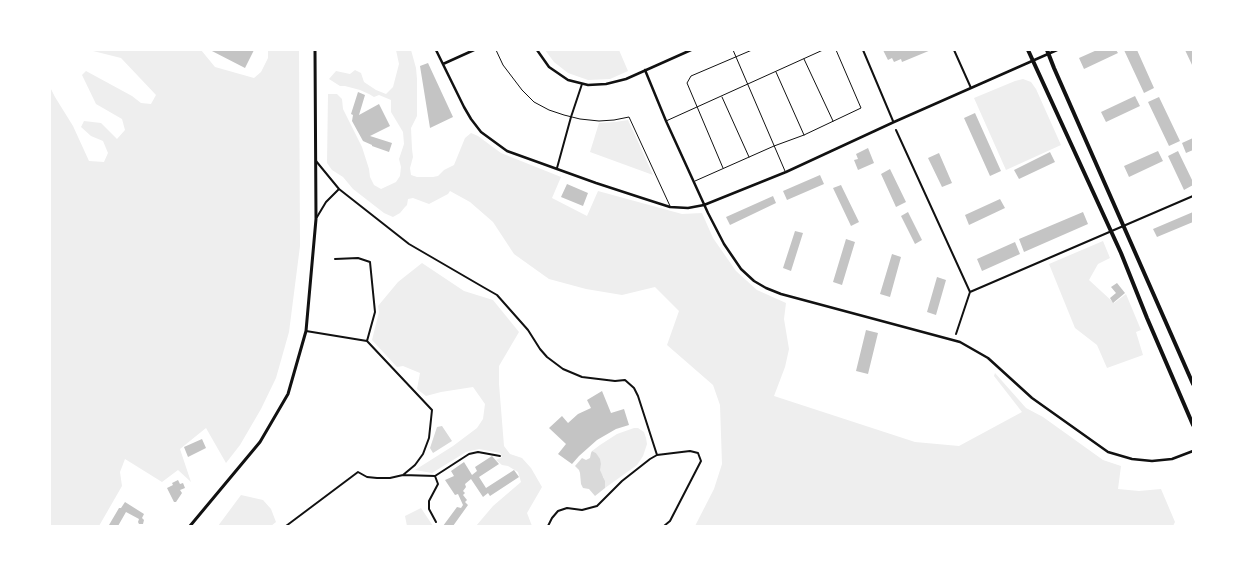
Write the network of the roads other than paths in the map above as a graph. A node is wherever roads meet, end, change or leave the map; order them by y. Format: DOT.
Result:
graph roads {
  1 [pos="316,50"];
  2 [pos="436,50"];
  3 [pos="474,50"];
  4 [pos="496,50"];
  5 [pos="537,50"];
  6 [pos="691,50"];
  7 [pos="733,50"];
  8 [pos="752,50"];
  9 [pos="823,50"];
  10 [pos="836,50"];
  11 [pos="863,50"];
  12 [pos="954,50"];
  13 [pos="1028,50"];
  14 [pos="1057,50"];
  15 [pos="1048,52"];
  16 [pos="736,57"];
  17 [pos="804,59"];
  18 [pos="1033,61"];
  19 [pos="443,64"];
  20 [pos="645,70"];
  21 [pos="776,71"];
  22 [pos="582,84"];
  23 [pos="748,84"];
  24 [pos="971,88"];
  25 [pos="722,96"];
  26 [pos="697,107"];
  27 [pos="571,117"];
  28 [pos="666,121"];
  29 [pos="833,121"];
  30 [pos="894,122"];
  31 [pos="896,130"];
  32 [pos="804,135"];
  33 [pos="774,146"];
  34 [pos="749,157"];
  35 [pos="316,161"];
  36 [pos="724,169"];
  37 [pos="557,170"];
  38 [pos="786,172"];
  39 [pos="694,182"];
  40 [pos="339,189"];
  41 [pos="1193,196"];
  42 [pos="704,205"];
  43 [pos="670,207"];
  44 [pos="316,219"];
  45 [pos="335,259"];
  46 [pos="970,292"];
  47 [pos="306,332"];
  48 [pos="956,334"];
  49 [pos="368,341"];
  50 [pos="1193,384"];
  51 [pos="1193,425"];
  52 [pos="1193,451"];
  53 [pos="657,455"];
  54 [pos="500,456"];
  55 [pos="403,475"];
  56 [pos="435,476"];
  57 [pos="436,522"];
  58 [pos="190,526"];
  59 [pos="286,526"];
  60 [pos="548,526"];
  61 [pos="664,526"];
  1 -- 35 [label="main road"];
  2 -- 19 [label="street"];
  3 -- 19 [label="street"];
  4 -- 27 [label="lane"];
  5 -- 22 [label="street"];
  6 -- 20 [label="street"];
  7 -- 16 [label="lane"];
  8 -- 16 [label="lane"];
  9 -- 17 [label="lane"];
  10 -- 29 [label="lane"];
  11 -- 30 [label="street"];
  12 -- 24 [label="street"];
  13 -- 18 [label="main road"];
  14 -- 15 [label="street"];
  15 -- 18 [label="street"];
  15 -- 50 [label="main road"];
  16 -- 23 [label="lane"];
  16 -- 26 [label="lane"];
  17 -- 21 [label="lane"];
  17 -- 29 [label="lane"];
  18 -- 24 [label="street"];
  18 -- 51 [label="main road"];
  19 -- 37 [label="street"];
  20 -- 22 [label="street"];
  20 -- 28 [label="street"];
  21 -- 23 [label="lane"];
  21 -- 32 [label="lane"];
  22 -- 27 [label="street"];
  23 -- 25 [label="lane"];
  23 -- 33 [label="lane"];
  24 -- 30 [label="street"];
  25 -- 26 [label="lane"];
  25 -- 34 [label="lane"];
  26 -- 28 [label="lane"];
  26 -- 36 [label="lane"];
  27 -- 37 [label="street"];
  27 -- 43 [label="lane"];
  28 -- 39 [label="street"];
  29 -- 32 [label="lane"];
  30 -- 38 [label="street"];
  31 -- 46 [label="street"];
  32 -- 33 [label="lane"];
  33 -- 34 [label="lane"];
  33 -- 38 [label="lane"];
  34 -- 36 [label="lane"];
  35 -- 40 [label="street"];
  35 -- 44 [label="main road"];
  36 -- 39 [label="lane"];
  37 -- 43 [label="street"];
  38 -- 42 [label="street"];
  39 -- 42 [label="street"];
  40 -- 44 [label="street"];
  40 -- 53 [label="street"];
  41 -- 46 [label="street"];
  42 -- 43 [label="street"];
  42 -- 52 [label="street"];
  44 -- 47 [label="main road"];
  45 -- 49 [label="street"];
  46 -- 48 [label="street"];
  47 -- 49 [label="street"];
  47 -- 58 [label="main road"];
  49 -- 55 [label="street"];
  53 -- 60 [label="street"];
  53 -- 61 [label="street"];
  54 -- 56 [label="street"];
  55 -- 56 [label="street"];
  55 -- 59 [label="street"];
  56 -- 57 [label="street"];
}
